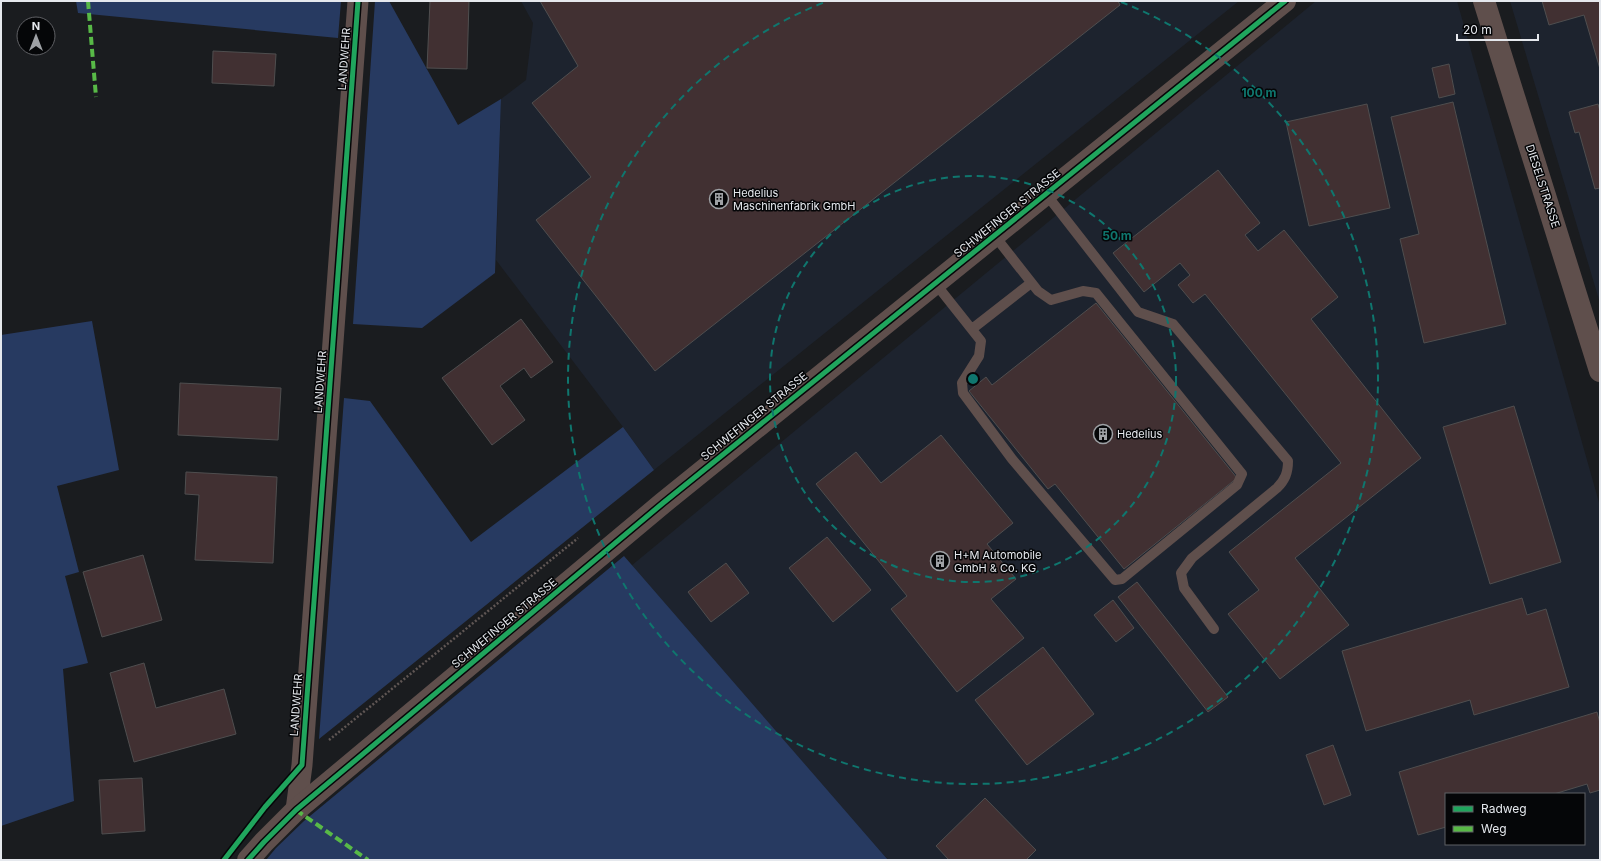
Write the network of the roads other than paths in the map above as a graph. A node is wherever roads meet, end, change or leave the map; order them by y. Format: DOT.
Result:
graph roads {
  1 [pos="358,1"];
  2 [pos="1285,1"];
  3 [pos="1484,1"];
  4 [pos="1046,194"];
  5 [pos="994,236"];
  6 [pos="935,283"];
  7 [pos="1032,283"];
  8 [pos="972,329"];
  9 [pos="1600,371"];
  10 [pos="1214,629"];
  11 [pos="296,810"];
  12 [pos="248,860"];
  1 -- 11 [label="street, LANDWEHR"];
  2 -- 4 [label="street, SCHWEFINGER STRASSE"];
  3 -- 9 [label="street, DIESELSTRASSE"];
  4 -- 5 [label="street, SCHWEFINGER STRASSE"];
  4 -- 10 [label="lane"];
  5 -- 6 [label="street, SCHWEFINGER STRASSE"];
  5 -- 7 [label="lane"];
  6 -- 8 [label="lane"];
  6 -- 11 [label="street, SCHWEFINGER STRASSE"];
  7 -- 8 [label="lane"];
  7 -- 8 [label="lane"];
  11 -- 12 [label="street, SCHWEFINGER STRASSE"];
}
